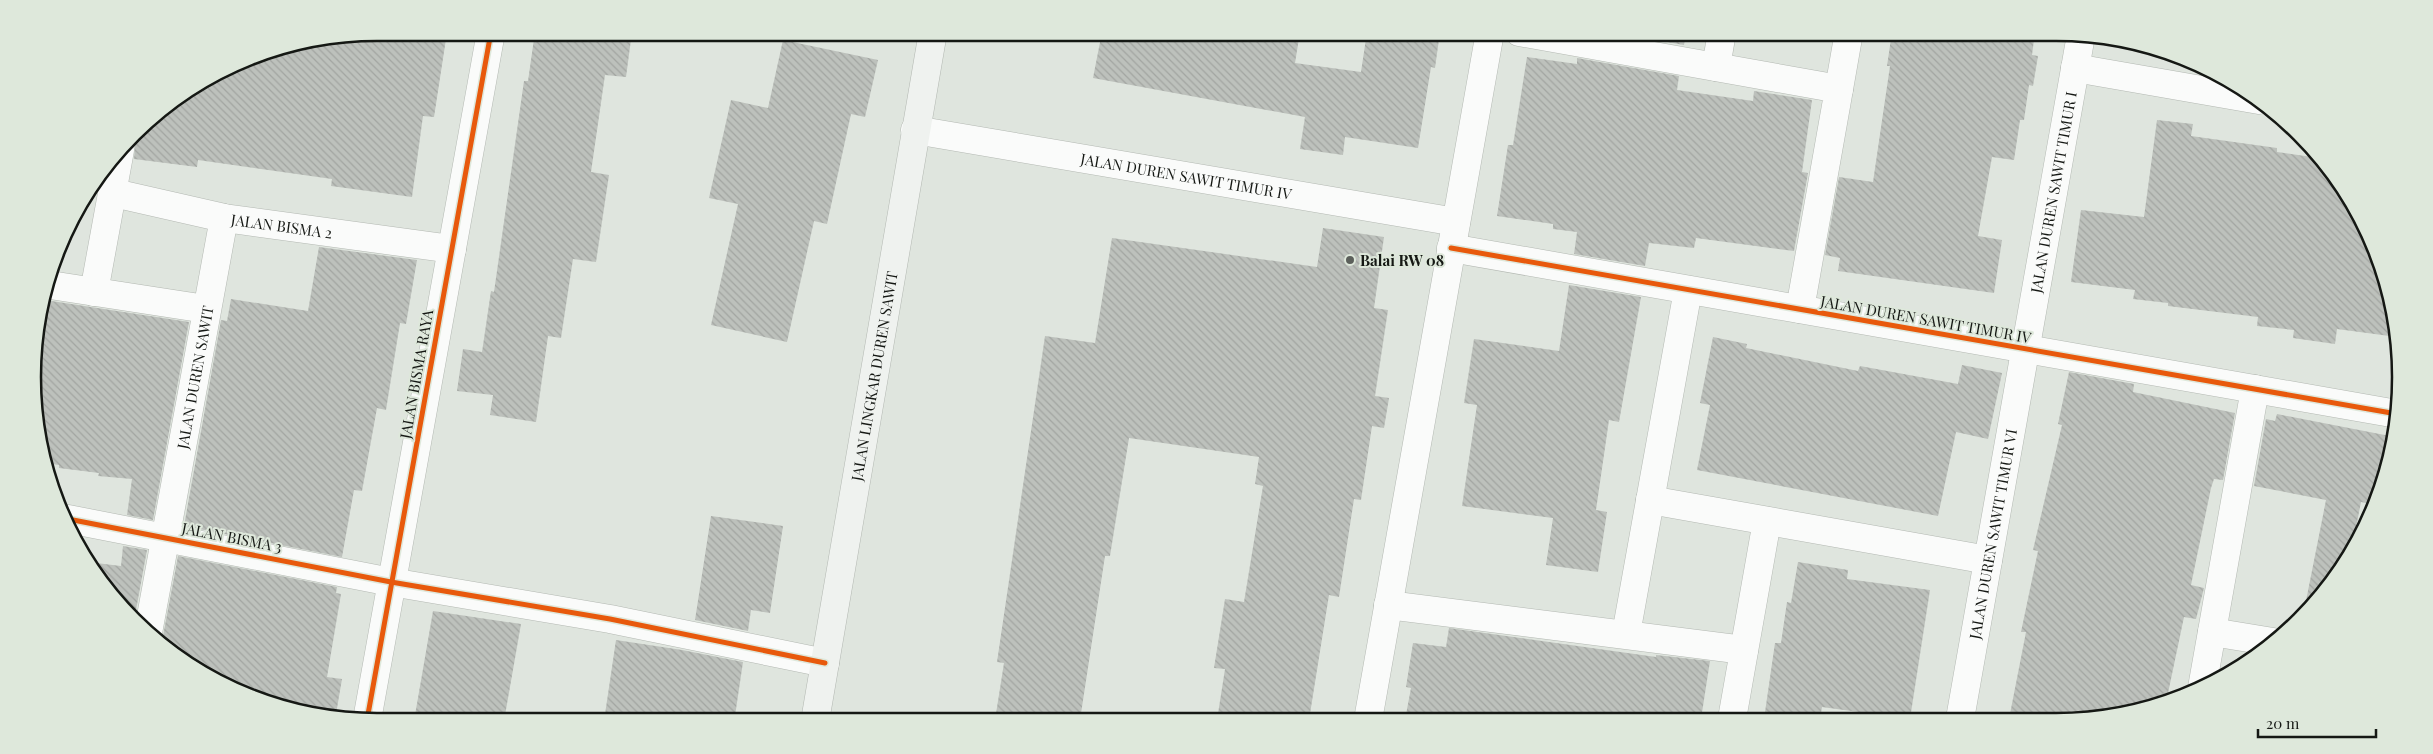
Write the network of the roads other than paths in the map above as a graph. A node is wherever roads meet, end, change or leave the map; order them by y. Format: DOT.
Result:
graph roads {
  1 [pos="489,41"];
  2 [pos="931,41"];
  3 [pos="1488,41"];
  4 [pos="1570,41"];
  5 [pos="1720,41"];
  6 [pos="1847,41"];
  7 [pos="2080,42"];
  8 [pos="1716,67"];
  9 [pos="2075,68"];
  10 [pos="1839,89"];
  11 [pos="2241,97"];
  12 [pos="915,130"];
  13 [pos="118,165"];
  14 [pos="114,193"];
  15 [pos="224,218"];
  16 [pos="1454,235"];
  17 [pos="452,249"];
  18 [pos="54,286"];
  19 [pos="1688,290"];
  20 [pos="94,292"];
  21 [pos="206,309"];
  22 [pos="1800,309"];
  23 [pos="2025,349"];
  24 [pos="2254,389"];
  25 [pos="2390,413"];
  26 [pos="1650,500"];
  27 [pos="74,520"];
  28 [pos="1767,521"];
  29 [pos="166,537"];
  30 [pos="1988,560"];
  31 [pos="391,582"];
  32 [pos="1388,605"];
  33 [pos="150,623"];
  34 [pos="2212,632"];
  35 [pos="1626,634"];
  36 [pos="2263,640"];
  37 [pos="1744,650"];
  38 [pos="825,663"];
  39 [pos="2204,678"];
  40 [pos="368,713"];
  41 [pos="816,713"];
  42 [pos="1369,713"];
  43 [pos="1733,713"];
  44 [pos="1961,713"];
  1 -- 17 [label="street, JALAN BISMA RAYA"];
  2 -- 12 [label="street, JALAN LINGKAR DUREN SAWIT"];
  3 -- 16 [label="street"];
  4 -- 8 [label="street"];
  5 -- 8 [label="street"];
  6 -- 10 [label="street"];
  7 -- 9 [label="street, JALAN DUREN SAWIT TIMUR I"];
  8 -- 10 [label="street"];
  9 -- 11 [label="street"];
  9 -- 23 [label="street, JALAN DUREN SAWIT TIMUR I"];
  10 -- 22 [label="street"];
  12 -- 16 [label="street, JALAN DUREN SAWIT TIMUR IV"];
  12 -- 38 [label="street, JALAN LINGKAR DUREN SAWIT"];
  13 -- 14 [label="street"];
  14 -- 15 [label="street, JALAN BISMA 2"];
  14 -- 20 [label="street"];
  15 -- 17 [label="street, JALAN BISMA 2"];
  15 -- 21 [label="street, JALAN DUREN SAWIT"];
  16 -- 19 [label="street, JALAN DUREN SAWIT TIMUR IV"];
  16 -- 32 [label="street"];
  17 -- 31 [label="street, JALAN BISMA RAYA"];
  18 -- 20 [label="street"];
  19 -- 22 [label="street, JALAN DUREN SAWIT TIMUR IV"];
  19 -- 26 [label="street"];
  20 -- 21 [label="street"];
  21 -- 29 [label="street, JALAN DUREN SAWIT"];
  22 -- 23 [label="street, JALAN DUREN SAWIT TIMUR IV"];
  23 -- 24 [label="street, JALAN DUREN SAWIT TIMUR IV"];
  23 -- 30 [label="street, JALAN DUREN SAWIT TIMUR VI"];
  24 -- 25 [label="street, JALAN DUREN SAWIT TIMUR IV"];
  24 -- 34 [label="street"];
  26 -- 28 [label="street"];
  26 -- 35 [label="street"];
  27 -- 29 [label="street, JALAN BISMA 3"];
  28 -- 30 [label="street"];
  28 -- 37 [label="street"];
  29 -- 31 [label="street, JALAN BISMA 3"];
  29 -- 33 [label="street, JALAN DUREN SAWIT"];
  30 -- 44 [label="street, JALAN DUREN SAWIT TIMUR VI"];
  31 -- 38 [label="street, JALAN BISMA 3"];
  31 -- 40 [label="street, JALAN BISMA RAYA"];
  32 -- 35 [label="street"];
  32 -- 42 [label="street"];
  34 -- 36 [label="street"];
  34 -- 39 [label="street"];
  35 -- 37 [label="street"];
  37 -- 43 [label="street"];
  38 -- 41 [label="street, JALAN LINGKAR DUREN SAWIT"];
}
